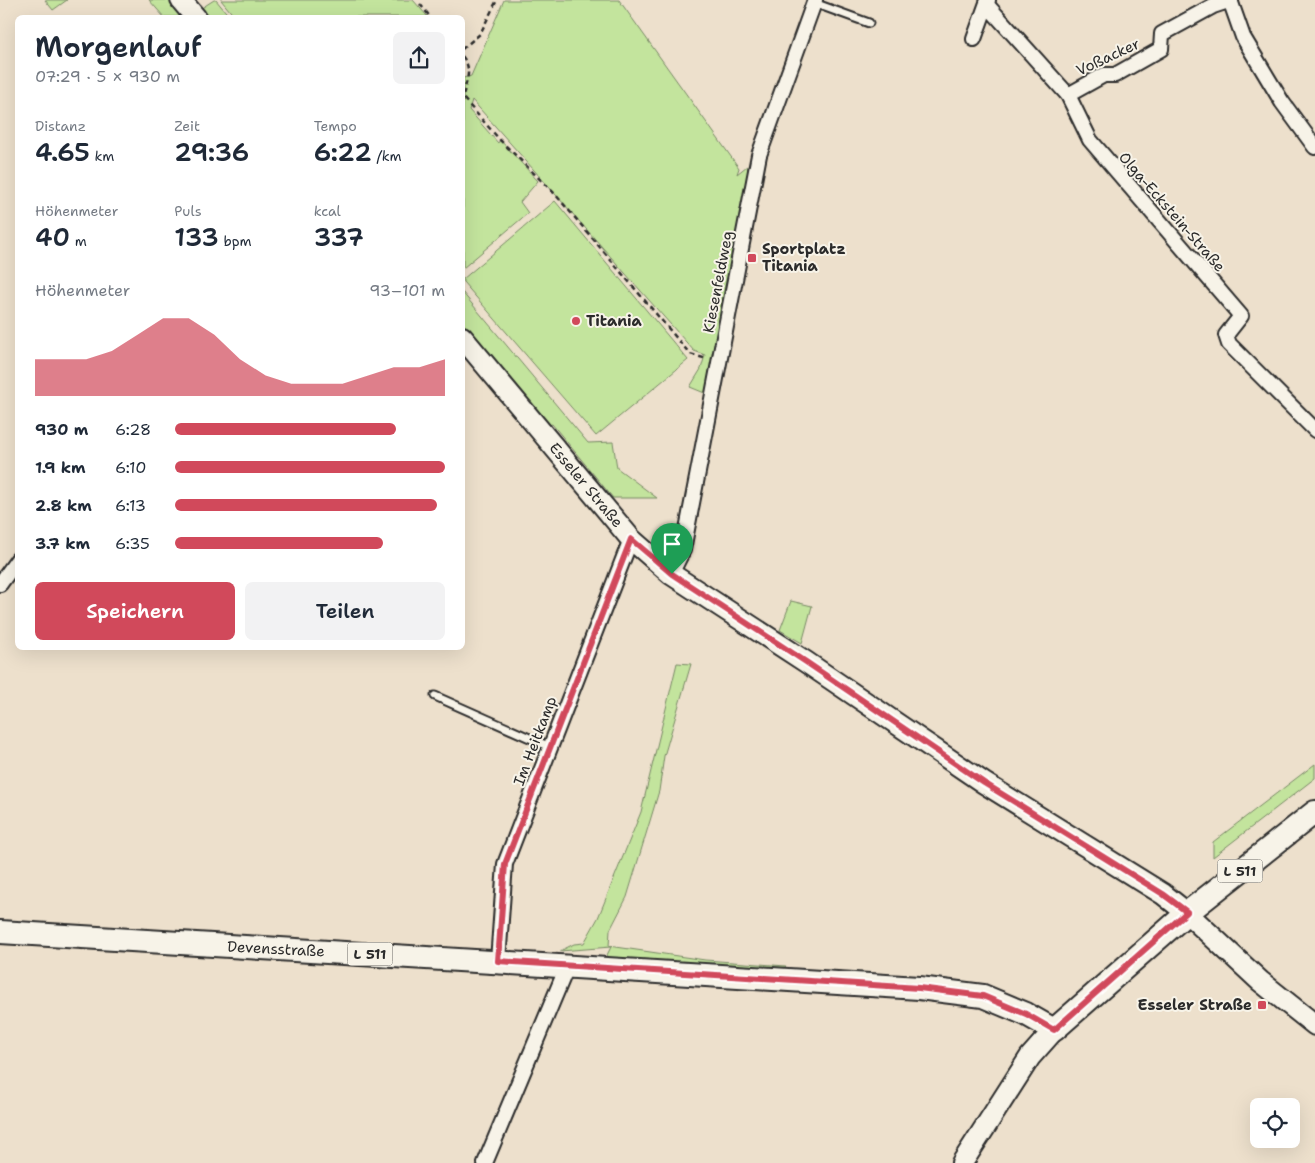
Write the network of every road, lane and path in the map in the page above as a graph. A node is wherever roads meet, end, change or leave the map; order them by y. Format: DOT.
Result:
graph roads {
  1 [pos="181,0"];
  2 [pos="497,0"];
  3 [pos="1230,0"];
  4 [pos="815,2"];
  5 [pos="987,2"];
  6 [pos="420,4"];
  7 [pos="194,15"];
  8 [pos="429,15"];
  9 [pos="869,23"];
  10 [pos="974,39"];
  11 [pos="465,46"];
  12 [pos="465,60"];
  13 [pos="465,84"];
  14 [pos="1068,95"];
  15 [pos="465,100"];
  16 [pos="1315,147"];
  17 [pos="465,341"];
  18 [pos="719,362"];
  19 [pos="1315,430"];
  20 [pos="631,539"];
  21 [pos="15,563"];
  22 [pos="672,574"];
  23 [pos="0,584"];
  24 [pos="434,696"];
  25 [pos="550,747"];
  26 [pos="1315,812"];
  27 [pos="1187,912"];
  28 [pos="0,932"];
  29 [pos="498,961"];
  30 [pos="567,967"];
  31 [pos="1315,1025"];
  32 [pos="1054,1030"];
  33 [pos="485,1163"];
  34 [pos="962,1163"];
  1 -- 7 [label="main road"];
  2 -- 11 [label="path"];
  3 -- 14 [label="street, Voßacker"];
  3 -- 16 [label="street, Voßacker"];
  4 -- 9 [label="lane"];
  4 -- 18 [label="street, Kiesenfeldweg"];
  5 -- 10 [label="street, Olga-Eckstein-Straße"];
  5 -- 14 [label="street, Olga-Eckstein-Straße"];
  6 -- 8 [label="path"];
  12 -- 13 [label="path"];
  14 -- 19 [label="street, Olga-Eckstein-Straße"];
  15 -- 18 [label="path"];
  17 -- 20 [label="main road, Esseler Straße"];
  18 -- 22 [label="street, Kiesenfeldweg"];
  20 -- 22 [label="main road, Esseler Straße"];
  20 -- 25 [label="street, Im Heitkamp"];
  21 -- 23 [label="street"];
  22 -- 27 [label="main road, Esseler Straße"];
  24 -- 25 [label="lane"];
  25 -- 29 [label="street, Im Heitkamp"];
  26 -- 27 [label="main road, L 511"];
  27 -- 31 [label="main road, Esseler Straße"];
  27 -- 32 [label="main road, L 511"];
  28 -- 29 [label="main road, Devensstraße / L 511"];
  29 -- 30 [label="main road, Devensstraße / L 511"];
  30 -- 32 [label="main road, Devensstraße / L 511"];
  30 -- 33 [label="street"];
  32 -- 34 [label="main road"];
}
